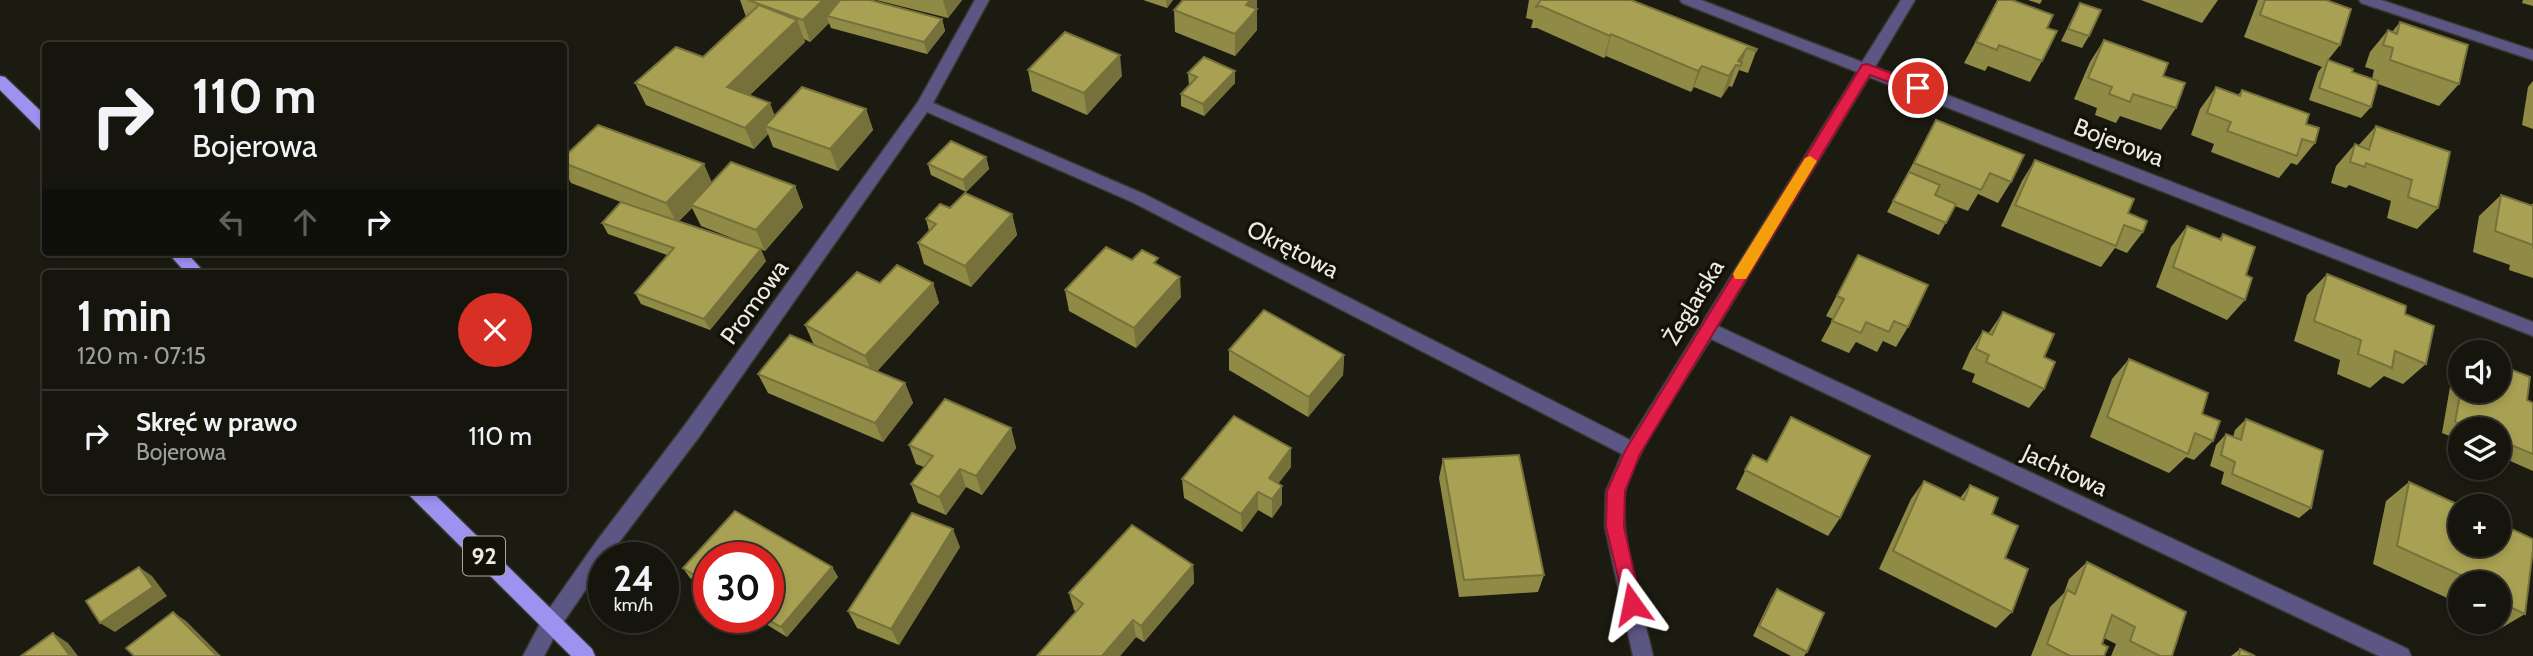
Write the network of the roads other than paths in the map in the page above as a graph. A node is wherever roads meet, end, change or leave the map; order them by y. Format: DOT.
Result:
graph roads {
  1 [pos="982,0"];
  2 [pos="1687,0"];
  3 [pos="1908,0"];
  4 [pos="2366,0"];
  5 [pos="2533,55"];
  6 [pos="1867,68"];
  7 [pos="0,81"];
  8 [pos="924,105"];
  9 [pos="42,122"];
  10 [pos="179,256"];
  11 [pos="194,270"];
  12 [pos="1707,329"];
  13 [pos="2533,329"];
  14 [pos="1633,451"];
  15 [pos="420,494"];
  16 [pos="551,623"];
  17 [pos="534,656"];
  18 [pos="585,656"];
  19 [pos="1643,656"];
  20 [pos="2401,656"];
  1 -- 8 [label="street, Promowa"];
  2 -- 6 [label="street, Bojerowa"];
  3 -- 6 [label="street, Żeglarska"];
  4 -- 5 [label="street"];
  6 -- 12 [label="street, Żeglarska"];
  6 -- 13 [label="street, Bojerowa"];
  7 -- 9 [label="main road"];
  8 -- 14 [label="street, Okrętowa"];
  8 -- 16 [label="street, Promowa"];
  10 -- 11 [label="main road"];
  12 -- 14 [label="street, Żeglarska"];
  12 -- 20 [label="street, Jachtowa"];
  14 -- 19 [label="street, Żeglarska"];
  15 -- 16 [label="main road, 92"];
  16 -- 17 [label="street, Promowa"];
  16 -- 18 [label="main road, 92"];
}
